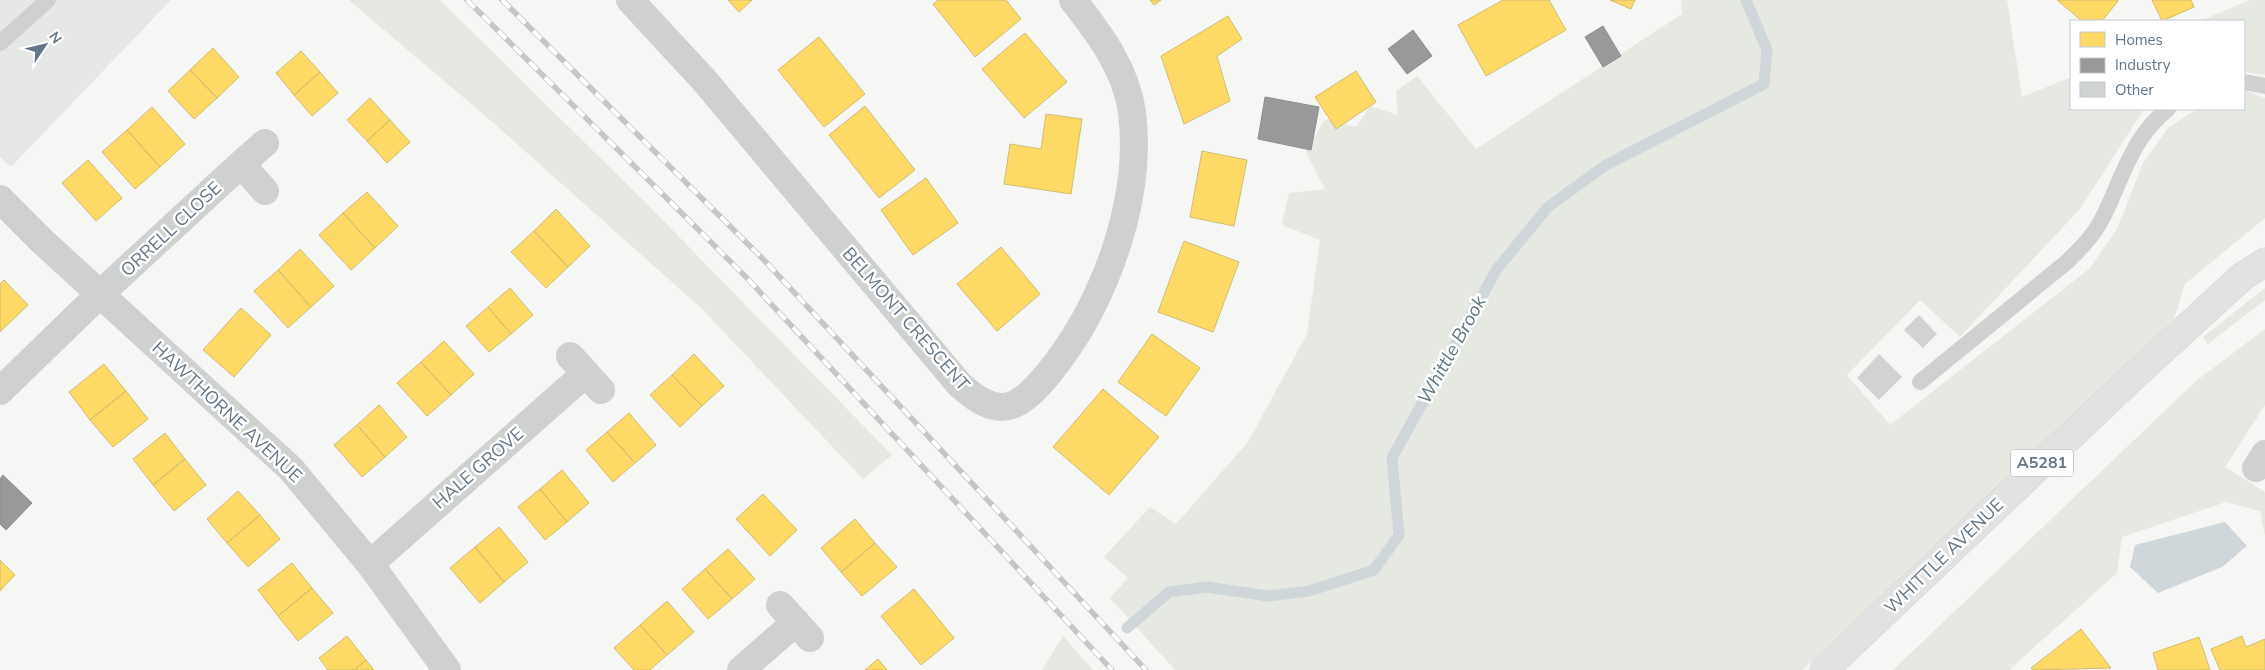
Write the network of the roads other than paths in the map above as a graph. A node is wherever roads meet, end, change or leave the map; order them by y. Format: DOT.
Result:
graph roads {
  1 [pos="48,0"];
  2 [pos="630,0"];
  3 [pos="1073,0"];
  4 [pos="0,43"];
  5 [pos="2245,82"];
  6 [pos="2265,86"];
  7 [pos="2167,110"];
  8 [pos="264,143"];
  9 [pos="241,164"];
  10 [pos="265,192"];
  11 [pos="0,199"];
  12 [pos="2265,262"];
  13 [pos="100,294"];
  14 [pos="586,373"];
  15 [pos="1920,382"];
  16 [pos="0,391"];
  17 [pos="370,564"];
  18 [pos="795,622"];
  19 [pos="447,670"];
  20 [pos="741,670"];
  21 [pos="1824,670"];
  1 -- 4 [label="lane"];
  2 -- 3 [label="street, BELMONT CRESCENT"];
  5 -- 6 [label="lane"];
  7 -- 15 [label="lane"];
  8 -- 9 [label="street, ORRELL CLOSE"];
  9 -- 10 [label="street"];
  9 -- 13 [label="street, ORRELL CLOSE"];
  11 -- 13 [label="street, HAWTHORNE AVENUE"];
  12 -- 21 [label="main road, WHITTLE AVENUE / A5281"];
  13 -- 16 [label="street, ORRELL CLOSE"];
  13 -- 17 [label="street, HAWTHORNE AVENUE"];
  14 -- 17 [label="street, HALE GROVE"];
  17 -- 19 [label="street, HAWTHORNE AVENUE"];
  18 -- 20 [label="street"];
}
